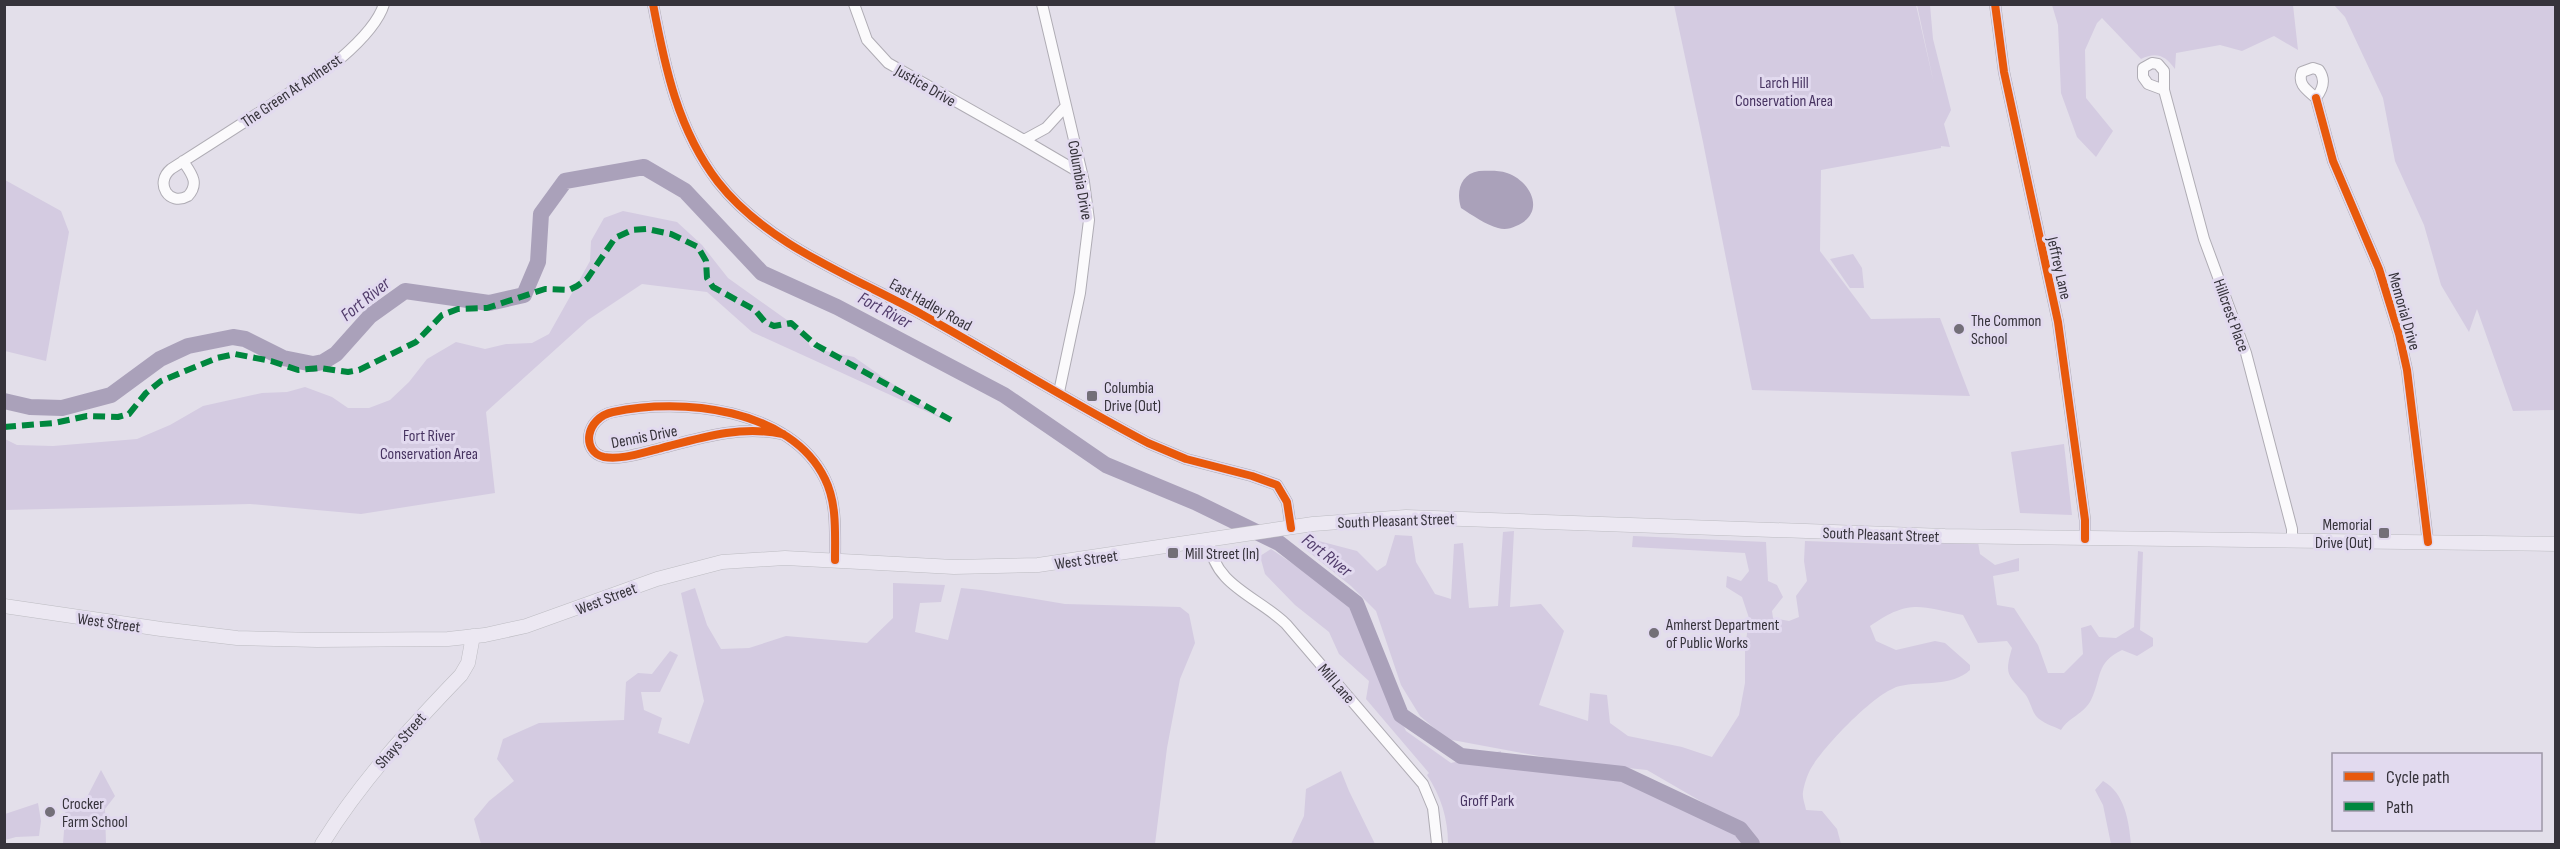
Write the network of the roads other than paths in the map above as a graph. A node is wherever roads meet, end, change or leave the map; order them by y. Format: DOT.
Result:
graph roads {
  1 [pos="384,4"];
  2 [pos="653,4"];
  3 [pos="854,4"];
  4 [pos="1042,4"];
  5 [pos="1995,4"];
  6 [pos="2164,90"];
  7 [pos="2316,98"];
  8 [pos="1066,106"];
  9 [pos="1024,140"];
  10 [pos="183,161"];
  11 [pos="1082,174"];
  12 [pos="1059,392"];
  13 [pos="783,434"];
  14 [pos="1284,529"];
  15 [pos="2085,539"];
  16 [pos="1209,541"];
  17 [pos="2292,541"];
  18 [pos="2428,542"];
  19 [pos="2556,544"];
  20 [pos="835,560"];
  21 [pos="4,606"];
  22 [pos="474,636"];
  23 [pos="322,844"];
  24 [pos="1437,844"];
  1 -- 10 [label="street, The Green At Amherst"];
  2 -- 12 [label="street, East Hadley Road"];
  3 -- 9 [label="street, Justice Drive"];
  4 -- 8 [label="street, Columbia Drive"];
  5 -- 15 [label="street, Jeffrey Lane"];
  6 -- 17 [label="street, Hillcrest Place"];
  7 -- 18 [label="street, Memorial Drive"];
  8 -- 9 [label="street"];
  8 -- 11 [label="street, Columbia Drive"];
  9 -- 11 [label="street, Justice Drive"];
  11 -- 12 [label="street, Columbia Drive"];
  12 -- 14 [label="street, East Hadley Road"];
  13 -- 13 [label="street, Dennis Drive"];
  13 -- 20 [label="street, Dennis Drive"];
  14 -- 15 [label="main road, South Pleasant Street"];
  14 -- 16 [label="main road, South Pleasant Street"];
  15 -- 17 [label="main road, South Pleasant Street"];
  16 -- 20 [label="main road, West Street"];
  16 -- 24 [label="street, Mill Lane"];
  17 -- 18 [label="main road, South Pleasant Street"];
  18 -- 19 [label="main road, South Pleasant Street"];
  20 -- 22 [label="main road, West Street"];
  21 -- 22 [label="main road, West Street"];
  22 -- 23 [label="main road, Shays Street"];
}
